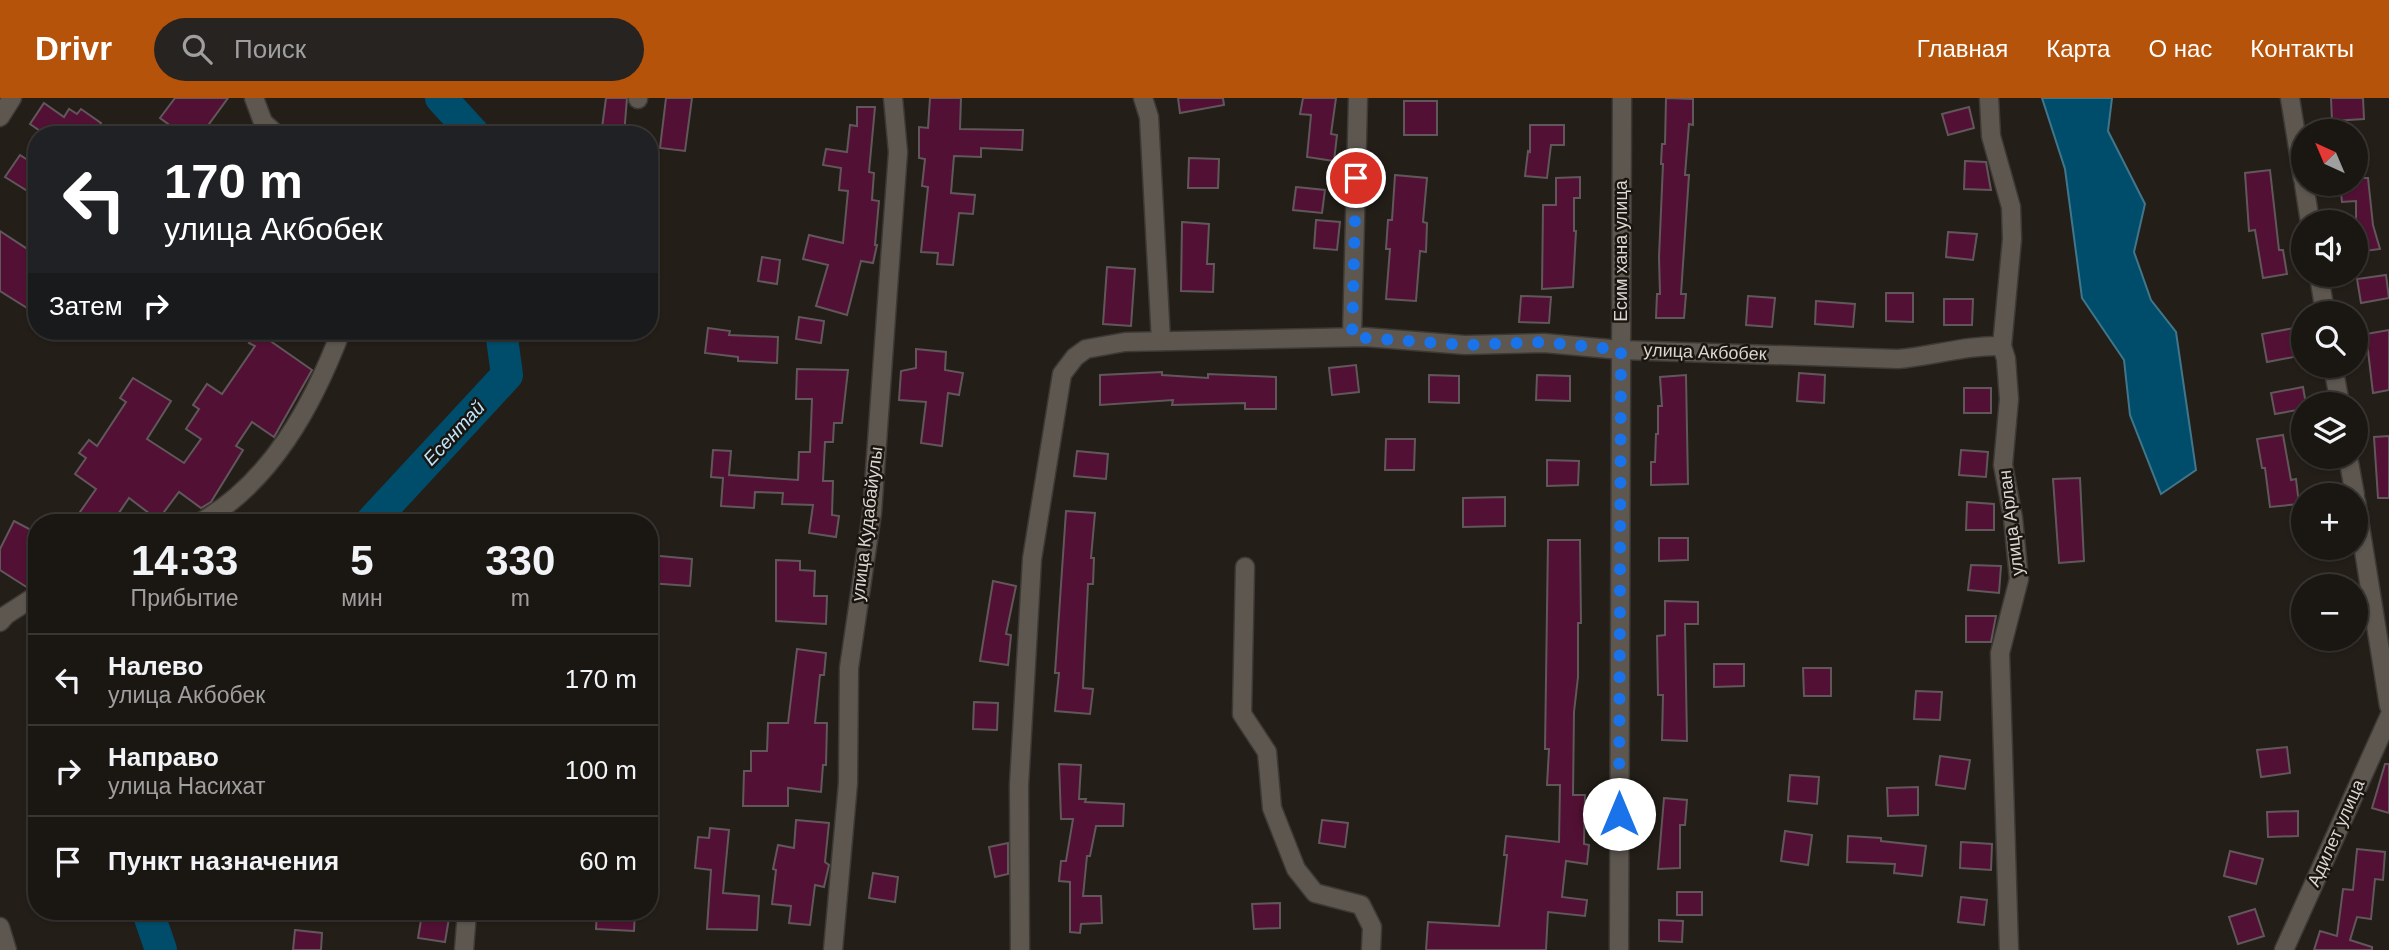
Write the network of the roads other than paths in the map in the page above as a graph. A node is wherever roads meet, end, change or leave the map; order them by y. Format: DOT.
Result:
graph roads {
  1 [pos="12,98"];
  2 [pos="254,98"];
  3 [pos="893,98"];
  4 [pos="1143,98"];
  5 [pos="1358,98"];
  6 [pos="1622,98"];
  7 [pos="1989,98"];
  8 [pos="2290,98"];
  9 [pos="0,117"];
  10 [pos="2293,119"];
  11 [pos="267,126"];
  12 [pos="1352,337"];
  13 [pos="337,340"];
  14 [pos="1161,341"];
  15 [pos="2002,346"];
  16 [pos="1621,350"];
  17 [pos="215,514"];
  18 [pos="2365,560"];
  19 [pos="1245,567"];
  20 [pos="28,600"];
  21 [pos="2,616"];
  22 [pos="2389,706"];
  23 [pos="2389,717"];
  24 [pos="466,920"];
  25 [pos="0,927"];
  26 [pos="7,950"];
  27 [pos="464,950"];
  28 [pos="833,950"];
  29 [pos="1020,950"];
  30 [pos="1371,950"];
  31 [pos="1619,950"];
  32 [pos="2009,950"];
  33 [pos="2284,950"];
  1 -- 9 [label="street"];
  2 -- 11 [label="street"];
  3 -- 28 [label="street, улица Кудабайулы"];
  4 -- 14 [label="street"];
  5 -- 12 [label="street"];
  6 -- 16 [label="street, Есим хана улица"];
  7 -- 15 [label="street, улица Арлан"];
  8 -- 10 [label="street"];
  12 -- 14 [label="street, улица Акбобек"];
  12 -- 16 [label="street, улица Акбобек"];
  13 -- 17 [label="street"];
  14 -- 29 [label="street, улица Акбобек"];
  15 -- 16 [label="street, улица Акбобек"];
  15 -- 32 [label="street, улица Арлан"];
  16 -- 31 [label="street, Есим хана улица"];
  18 -- 22 [label="street"];
  19 -- 30 [label="street"];
  20 -- 21 [label="street"];
  23 -- 33 [label="street, Адилет улица"];
  24 -- 27 [label="street"];
  25 -- 26 [label="street"];
}
